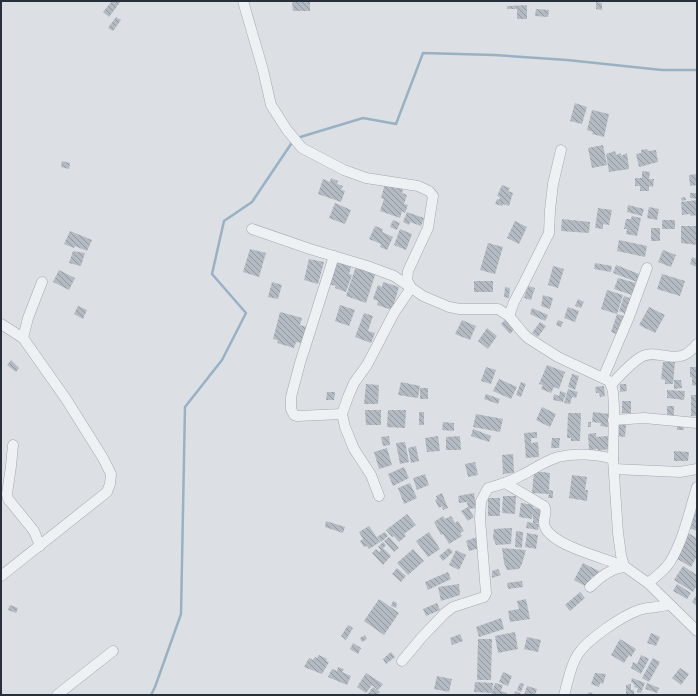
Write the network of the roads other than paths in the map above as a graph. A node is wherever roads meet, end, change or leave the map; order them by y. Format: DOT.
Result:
graph roads {
  1 [pos="243,1"];
  2 [pos="561,150"];
  3 [pos="252,229"];
  4 [pos="334,256"];
  5 [pos="647,268"];
  6 [pos="42,282"];
  7 [pos="411,288"];
  8 [pos="509,316"];
  9 [pos="1,324"];
  10 [pos="23,338"];
  11 [pos="697,344"];
  12 [pos="603,378"];
  13 [pos="611,385"];
  14 [pos="342,414"];
  15 [pos="613,420"];
  16 [pos="697,423"];
  17 [pos="13,445"];
  18 [pos="613,459"];
  19 [pos="697,469"];
  20 [pos="614,470"];
  21 [pos="505,483"];
  22 [pos="697,487"];
  23 [pos="379,496"];
  24 [pos="40,546"];
  25 [pos="625,566"];
  26 [pos="1,576"];
  27 [pos="648,583"];
  28 [pos="590,587"];
  29 [pos="669,604"];
  30 [pos="697,631"];
  31 [pos="113,651"];
  32 [pos="402,661"];
  33 [pos="57,695"];
  34 [pos="564,695"];
  1 -- 7 [label="street"];
  2 -- 8 [label="street"];
  3 -- 4 [label="street"];
  4 -- 7 [label="street"];
  4 -- 14 [label="street"];
  5 -- 12 [label="street"];
  6 -- 10 [label="street"];
  7 -- 8 [label="street"];
  7 -- 14 [label="street"];
  8 -- 12 [label="street"];
  9 -- 10 [label="street"];
  10 -- 24 [label="street"];
  11 -- 13 [label="street"];
  12 -- 13 [label="street"];
  13 -- 15 [label="street"];
  14 -- 23 [label="street"];
  15 -- 16 [label="street"];
  15 -- 18 [label="street"];
  17 -- 24 [label="street"];
  18 -- 20 [label="street"];
  18 -- 21 [label="street"];
  19 -- 20 [label="street"];
  20 -- 25 [label="street"];
  21 -- 25 [label="street"];
  21 -- 32 [label="street"];
  22 -- 27 [label="street"];
  24 -- 26 [label="street"];
  25 -- 27 [label="street"];
  25 -- 28 [label="street"];
  27 -- 29 [label="street"];
  29 -- 30 [label="street"];
  29 -- 34 [label="street"];
  31 -- 33 [label="street"];
}
